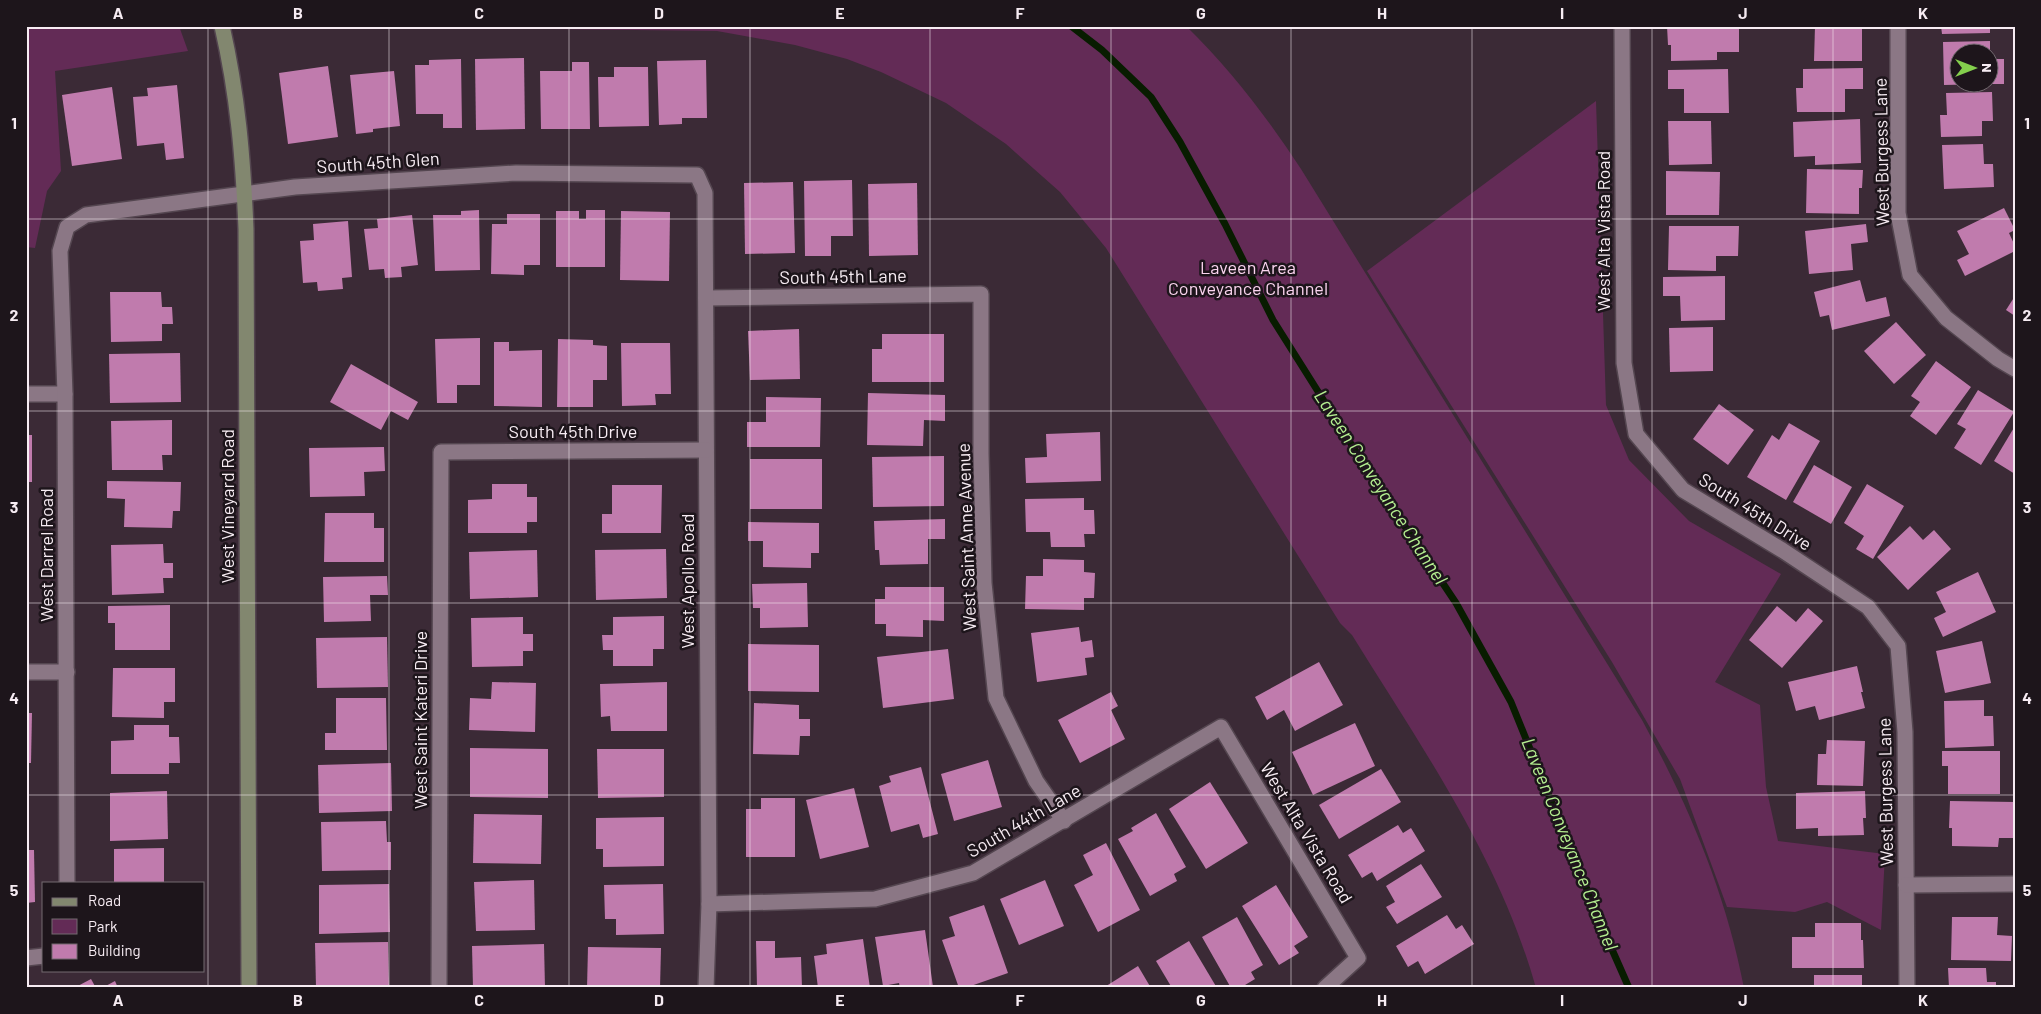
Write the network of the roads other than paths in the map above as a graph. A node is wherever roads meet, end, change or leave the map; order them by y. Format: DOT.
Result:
graph roads {
  1 [pos="222,26"];
  2 [pos="1622,26"];
  3 [pos="1898,26"];
  4 [pos="697,175"];
  5 [pos="244,194"];
  6 [pos="67,227"];
  7 [pos="982,294"];
  8 [pos="706,298"];
  9 [pos="2015,369"];
  10 [pos="26,394"];
  11 [pos="65,394"];
  12 [pos="1636,434"];
  13 [pos="706,450"];
  14 [pos="441,452"];
  15 [pos="1868,607"];
  16 [pos="26,672"];
  17 [pos="67,672"];
  18 [pos="1221,727"];
  19 [pos="1064,821"];
  20 [pos="67,882"];
  21 [pos="2015,884"];
  22 [pos="1906,885"];
  23 [pos="709,904"];
  24 [pos="42,956"];
  25 [pos="26,958"];
  26 [pos="249,988"];
  27 [pos="439,988"];
  28 [pos="706,988"];
  29 [pos="1325,988"];
  30 [pos="1907,988"];
  1 -- 5 [label="street, West Vineyard Road"];
  2 -- 12 [label="street, West Alta Vista Road"];
  3 -- 9 [label="street, West Burgess Lane"];
  4 -- 5 [label="street, South 45th Glen"];
  4 -- 8 [label="street, West Apollo Road"];
  5 -- 6 [label="street, South 45th Glen"];
  5 -- 26 [label="street, West Vineyard Road"];
  6 -- 11 [label="street, West Darrel Road"];
  7 -- 8 [label="street, South 45th Lane"];
  7 -- 19 [label="street, West Saint Anne Avenue"];
  8 -- 13 [label="street, West Apollo Road"];
  10 -- 11 [label="street"];
  11 -- 17 [label="street, West Darrel Road"];
  12 -- 15 [label="street, South 45th Drive"];
  13 -- 14 [label="street, South 45th Drive"];
  13 -- 23 [label="street, West Apollo Road"];
  14 -- 27 [label="street, West Saint Kateri Drive"];
  15 -- 22 [label="street, West Burgess Lane"];
  16 -- 17 [label="street"];
  17 -- 20 [label="street, West Darrel Road"];
  18 -- 19 [label="street, South 44th Lane"];
  18 -- 29 [label="street, West Alta Vista Road"];
  19 -- 23 [label="street, South 44th Lane"];
  21 -- 22 [label="street"];
  22 -- 30 [label="street, West Burgess Lane"];
  23 -- 28 [label="street, West Apollo Road"];
  24 -- 25 [label="street"];
}
